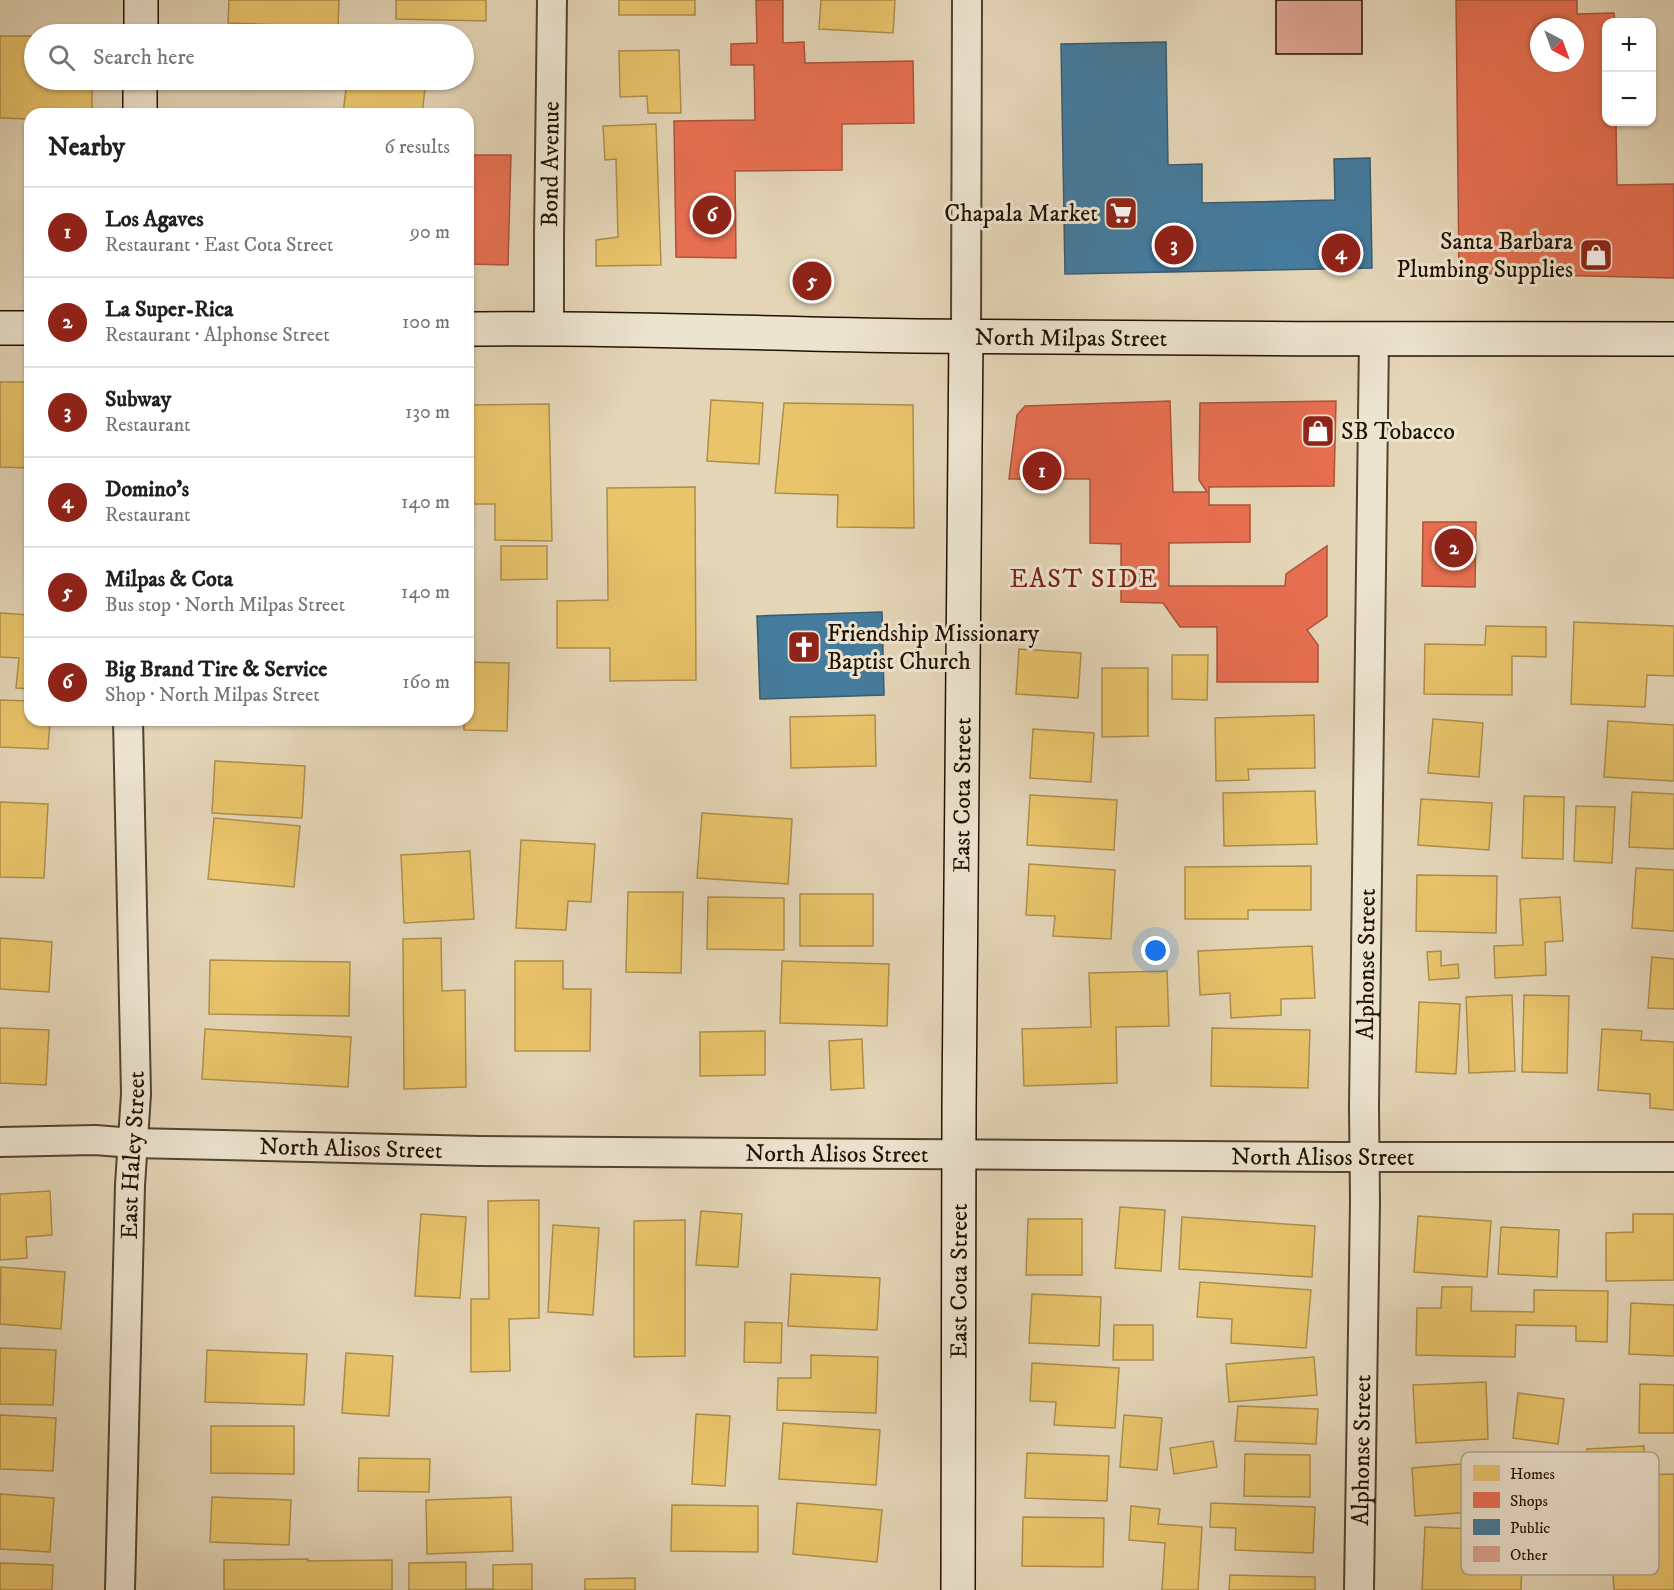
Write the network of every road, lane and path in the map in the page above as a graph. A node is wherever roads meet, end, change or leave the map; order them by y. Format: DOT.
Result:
graph roads {
  1 [pos="141,0"];
  2 [pos="552,0"];
  3 [pos="967,0"];
  4 [pos="141,24"];
  5 [pos="140,90"];
  6 [pos="140,108"];
  7 [pos="0,328"];
  8 [pos="24,328"];
  9 [pos="549,328"];
  10 [pos="474,329"];
  11 [pos="966,336"];
  12 [pos="1374,339"];
  13 [pos="1674,339"];
  14 [pos="128,726"];
  15 [pos="0,1142"];
  16 [pos="133,1143"];
  17 [pos="959,1155"];
  18 [pos="1365,1157"];
  19 [pos="1674,1157"];
  20 [pos="120,1590"];
  21 [pos="958,1590"];
  22 [pos="1359,1590"];
  1 -- 4 [label="street"];
  2 -- 9 [label="street, Bond Avenue"];
  3 -- 11 [label="street, East Cota Street"];
  5 -- 6 [label="street"];
  7 -- 8 [label="street"];
  9 -- 10 [label="street, North Milpas Street"];
  9 -- 11 [label="street, North Milpas Street"];
  11 -- 12 [label="street, North Milpas Street"];
  11 -- 17 [label="street, East Cota Street"];
  12 -- 13 [label="street, North Milpas Street"];
  12 -- 18 [label="street, Alphonse Street"];
  14 -- 16 [label="street, East Haley Street"];
  15 -- 16 [label="street, North Alisos Street"];
  16 -- 17 [label="street, North Alisos Street"];
  16 -- 20 [label="street, East Haley Street"];
  17 -- 18 [label="street, North Alisos Street"];
  17 -- 21 [label="street, East Cota Street"];
  18 -- 19 [label="street, North Alisos Street"];
  18 -- 22 [label="street, Alphonse Street"];
}
